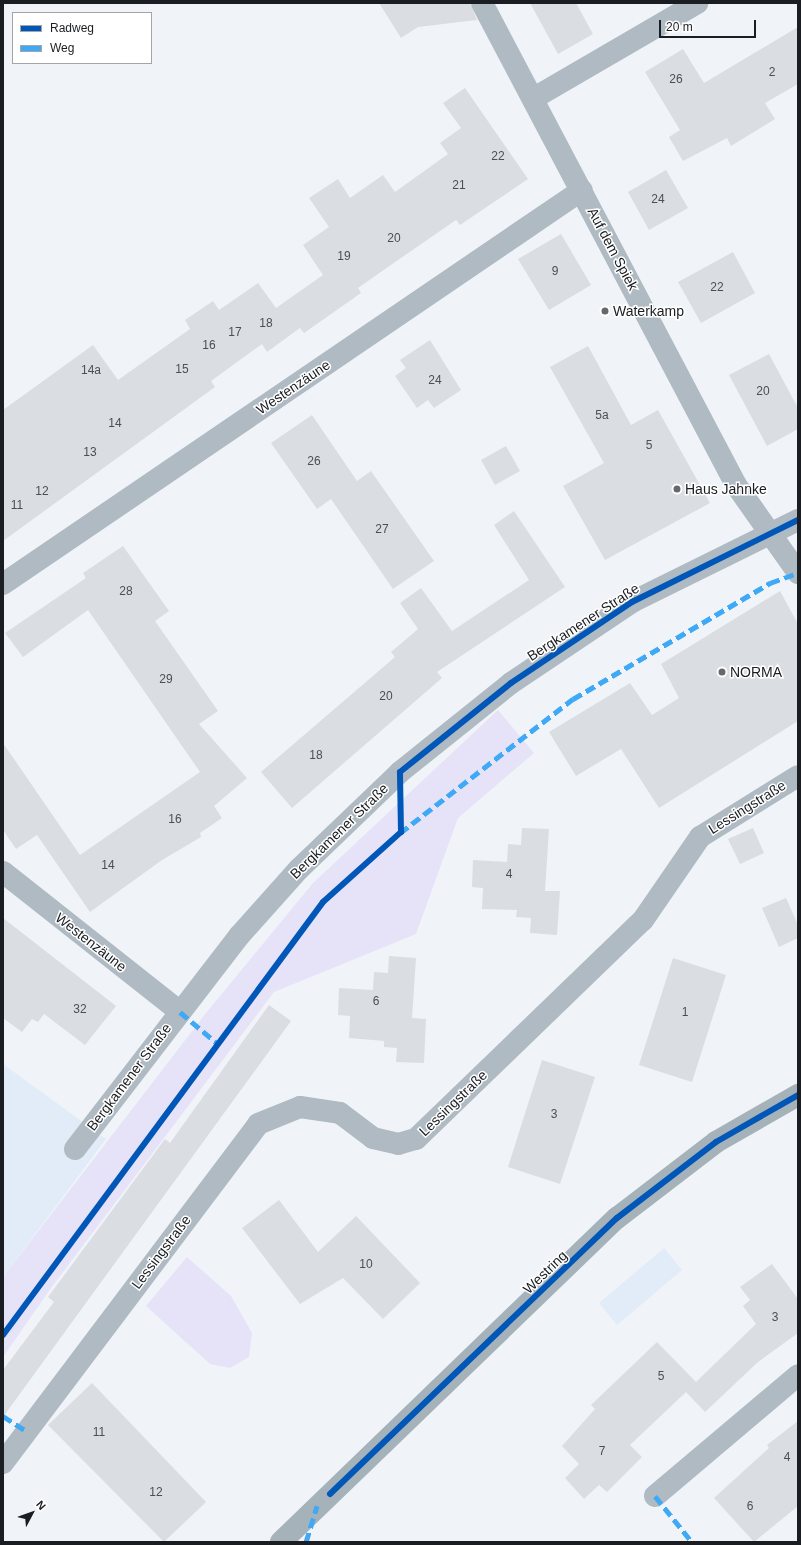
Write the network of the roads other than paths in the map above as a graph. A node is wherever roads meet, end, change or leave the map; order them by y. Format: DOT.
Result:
graph roads {
  1 [pos="482,3"];
  2 [pos="697,3"];
  3 [pos="534,98"];
  4 [pos="582,190"];
  5 [pos="798,520"];
  6 [pos="769,533"];
  7 [pos="798,573"];
  8 [pos="3,584"];
  9 [pos="798,776"];
  10 [pos="3,872"];
  11 [pos="180,1012"];
  12 [pos="798,1095"];
  13 [pos="75,1149"];
  14 [pos="798,1375"];
  15 [pos="3,1463"];
  16 [pos="655,1496"];
  17 [pos="281,1542"];
  1 -- 3 [label="street, Auf dem Spiek"];
  2 -- 3 [label="street"];
  3 -- 4 [label="street, Auf dem Spiek"];
  4 -- 6 [label="street, Auf dem Spiek"];
  4 -- 8 [label="street, Westenzäune"];
  5 -- 6 [label="street, Bergkamener Straße"];
  6 -- 7 [label="street, Auf dem Spiek"];
  6 -- 11 [label="street, Bergkamener Straße"];
  9 -- 15 [label="street, Lessingstraße"];
  10 -- 11 [label="street, Westenzäune"];
  11 -- 13 [label="street, Bergkamener Straße"];
  12 -- 17 [label="main road, Westring"];
  14 -- 16 [label="street"];
}
